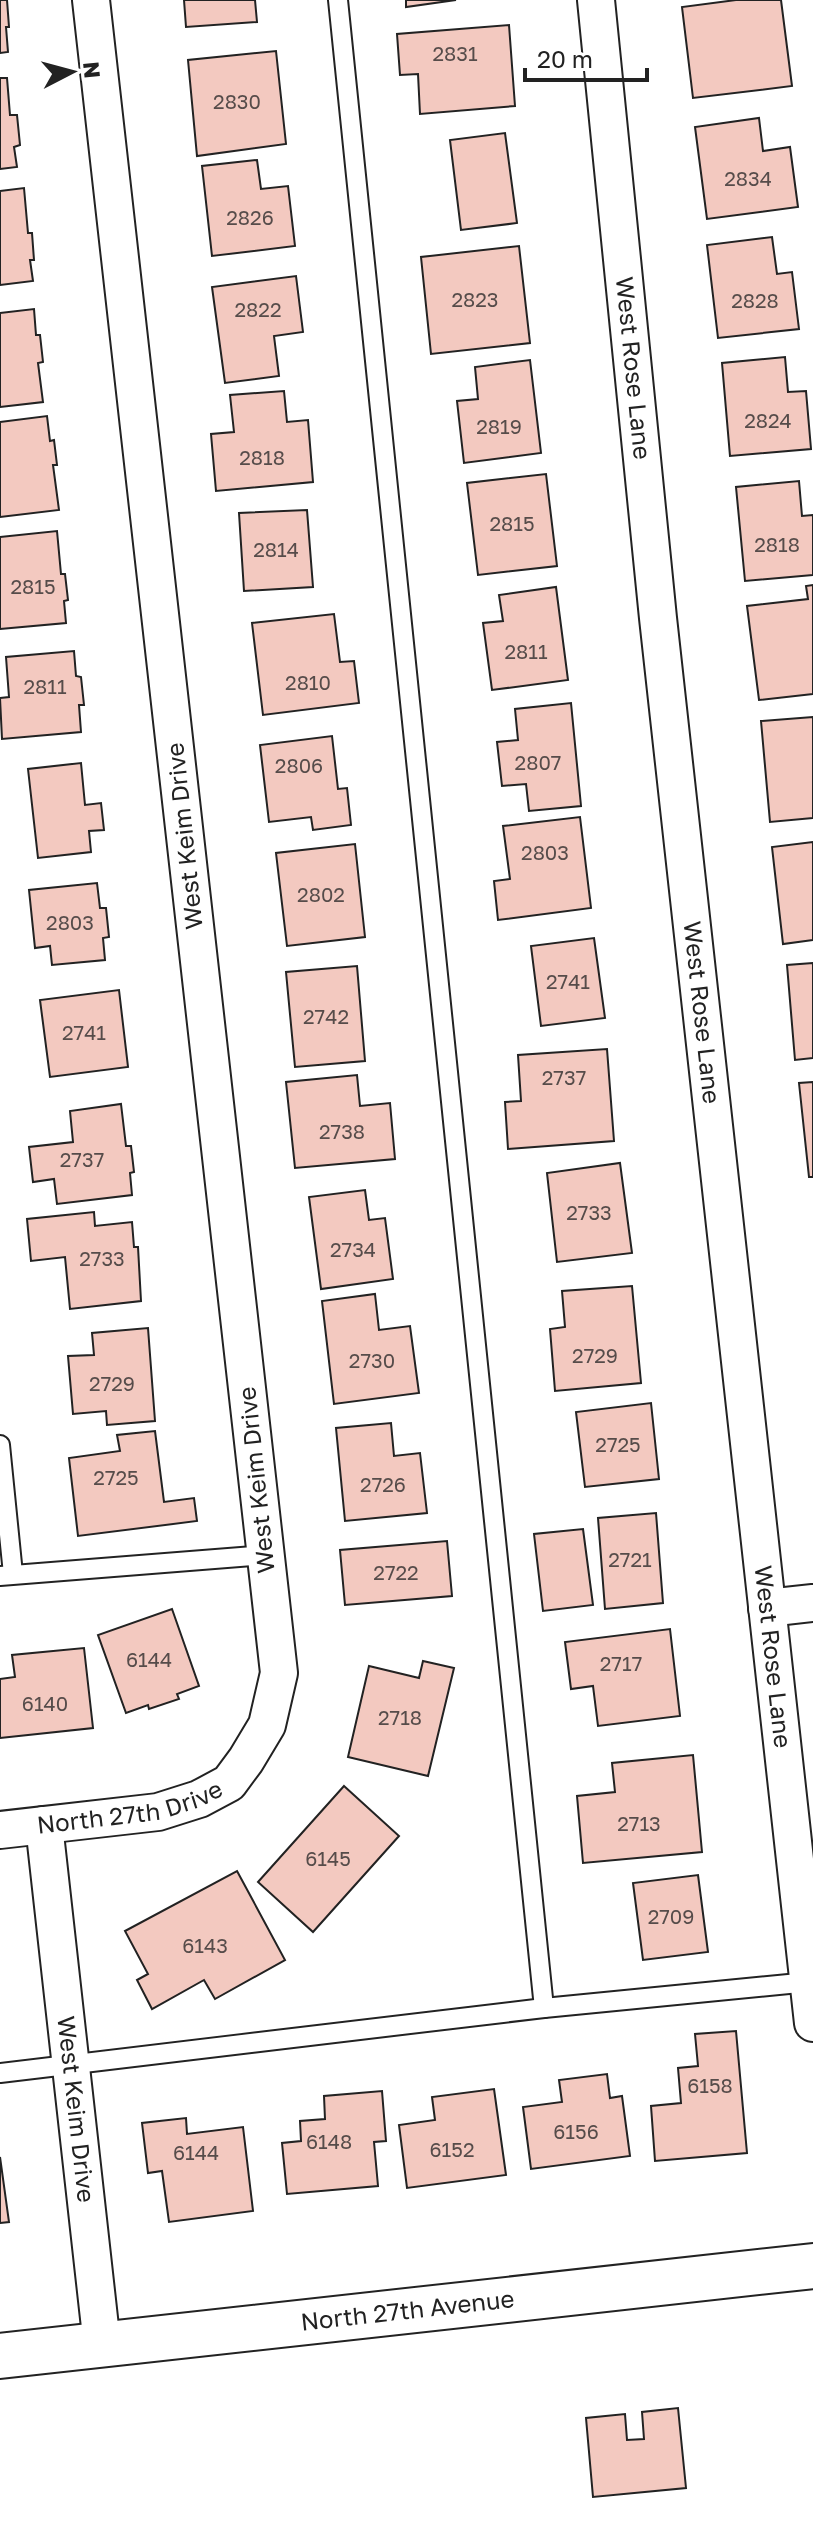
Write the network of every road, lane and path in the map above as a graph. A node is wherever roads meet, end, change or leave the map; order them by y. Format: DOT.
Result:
graph roads {
  1 [pos="91,0"];
  2 [pos="338,0"];
  3 [pos="596,0"];
  4 [pos="0,1445"];
  5 [pos="265,1555"];
  6 [pos="7,1575"];
  7 [pos="813,1603"];
  8 [pos="767,1608"];
  9 [pos="279,1673"];
  10 [pos="44,1825"];
  11 [pos="0,1830"];
  12 [pos="809,1982"];
  13 [pos="544,2008"];
  14 [pos="813,2023"];
  15 [pos="71,2066"];
  16 [pos="0,2073"];
  17 [pos="813,2266"];
  18 [pos="102,2345"];
  19 [pos="0,2356"];
  1 -- 5 [label="street, West Keim Drive"];
  2 -- 13 [label="lane"];
  3 -- 8 [label="street, West Rose Lane"];
  4 -- 6 [label="lane"];
  5 -- 6 [label="lane"];
  5 -- 9 [label="street, West Keim Drive"];
  7 -- 8 [label="street"];
  8 -- 12 [label="street, West Rose Lane"];
  9 -- 10 [label="street, North 27th Drive"];
  10 -- 11 [label="street, North 27th Drive"];
  10 -- 15 [label="street, West Keim Drive"];
  12 -- 13 [label="lane"];
  12 -- 14 [label="street, West Rose Lane"];
  13 -- 15 [label="lane"];
  15 -- 16 [label="lane"];
  15 -- 18 [label="street, West Keim Drive"];
  17 -- 18 [label="main road, North 27th Avenue"];
  18 -- 19 [label="main road, North 27th Avenue"];
}
